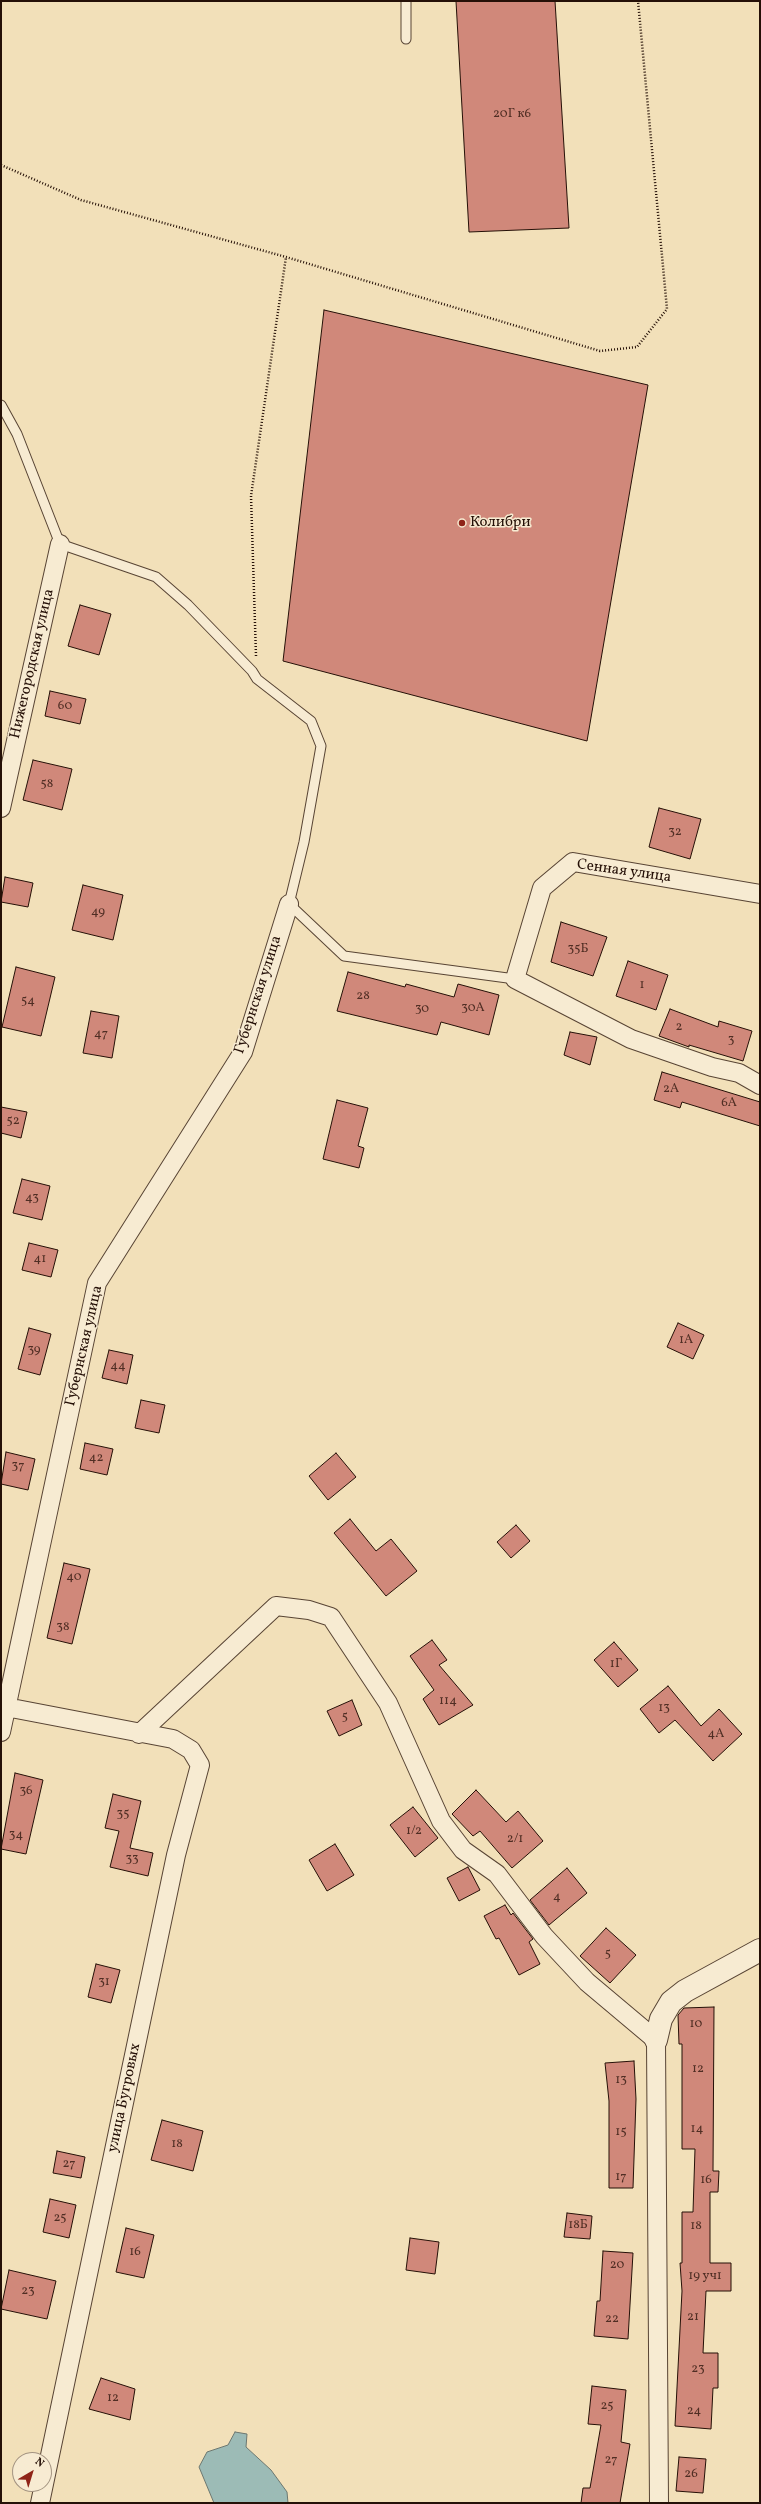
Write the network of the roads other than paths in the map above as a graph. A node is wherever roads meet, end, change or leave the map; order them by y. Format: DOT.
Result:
graph roads {
  1 [pos="406,1"];
  2 [pos="406,39"];
  3 [pos="1,405"];
  4 [pos="60,544"];
  5 [pos="1,808"];
  6 [pos="760,894"];
  7 [pos="289,904"];
  8 [pos="515,979"];
  9 [pos="760,1086"];
  10 [pos="4,1707"];
  11 [pos="1,1732"];
  12 [pos="139,1734"];
  13 [pos="760,1950"];
  14 [pos="656,2040"];
  15 [pos="40,2503"];
  16 [pos="659,2503"];
  1 -- 2 [label="lane"];
  3 -- 4 [label="lane"];
  4 -- 5 [label="street, Нижегородская улица"];
  4 -- 7 [label="lane"];
  6 -- 8 [label="street, Сенная улица"];
  7 -- 8 [label="lane"];
  7 -- 10 [label="street, Губернская улица"];
  8 -- 9 [label="street"];
  10 -- 11 [label="street, Губернская улица"];
  10 -- 12 [label="street, улица Бугровых"];
  12 -- 14 [label="street"];
  12 -- 15 [label="street, улица Бугровых"];
  13 -- 14 [label="street"];
  14 -- 16 [label="street"];
}
